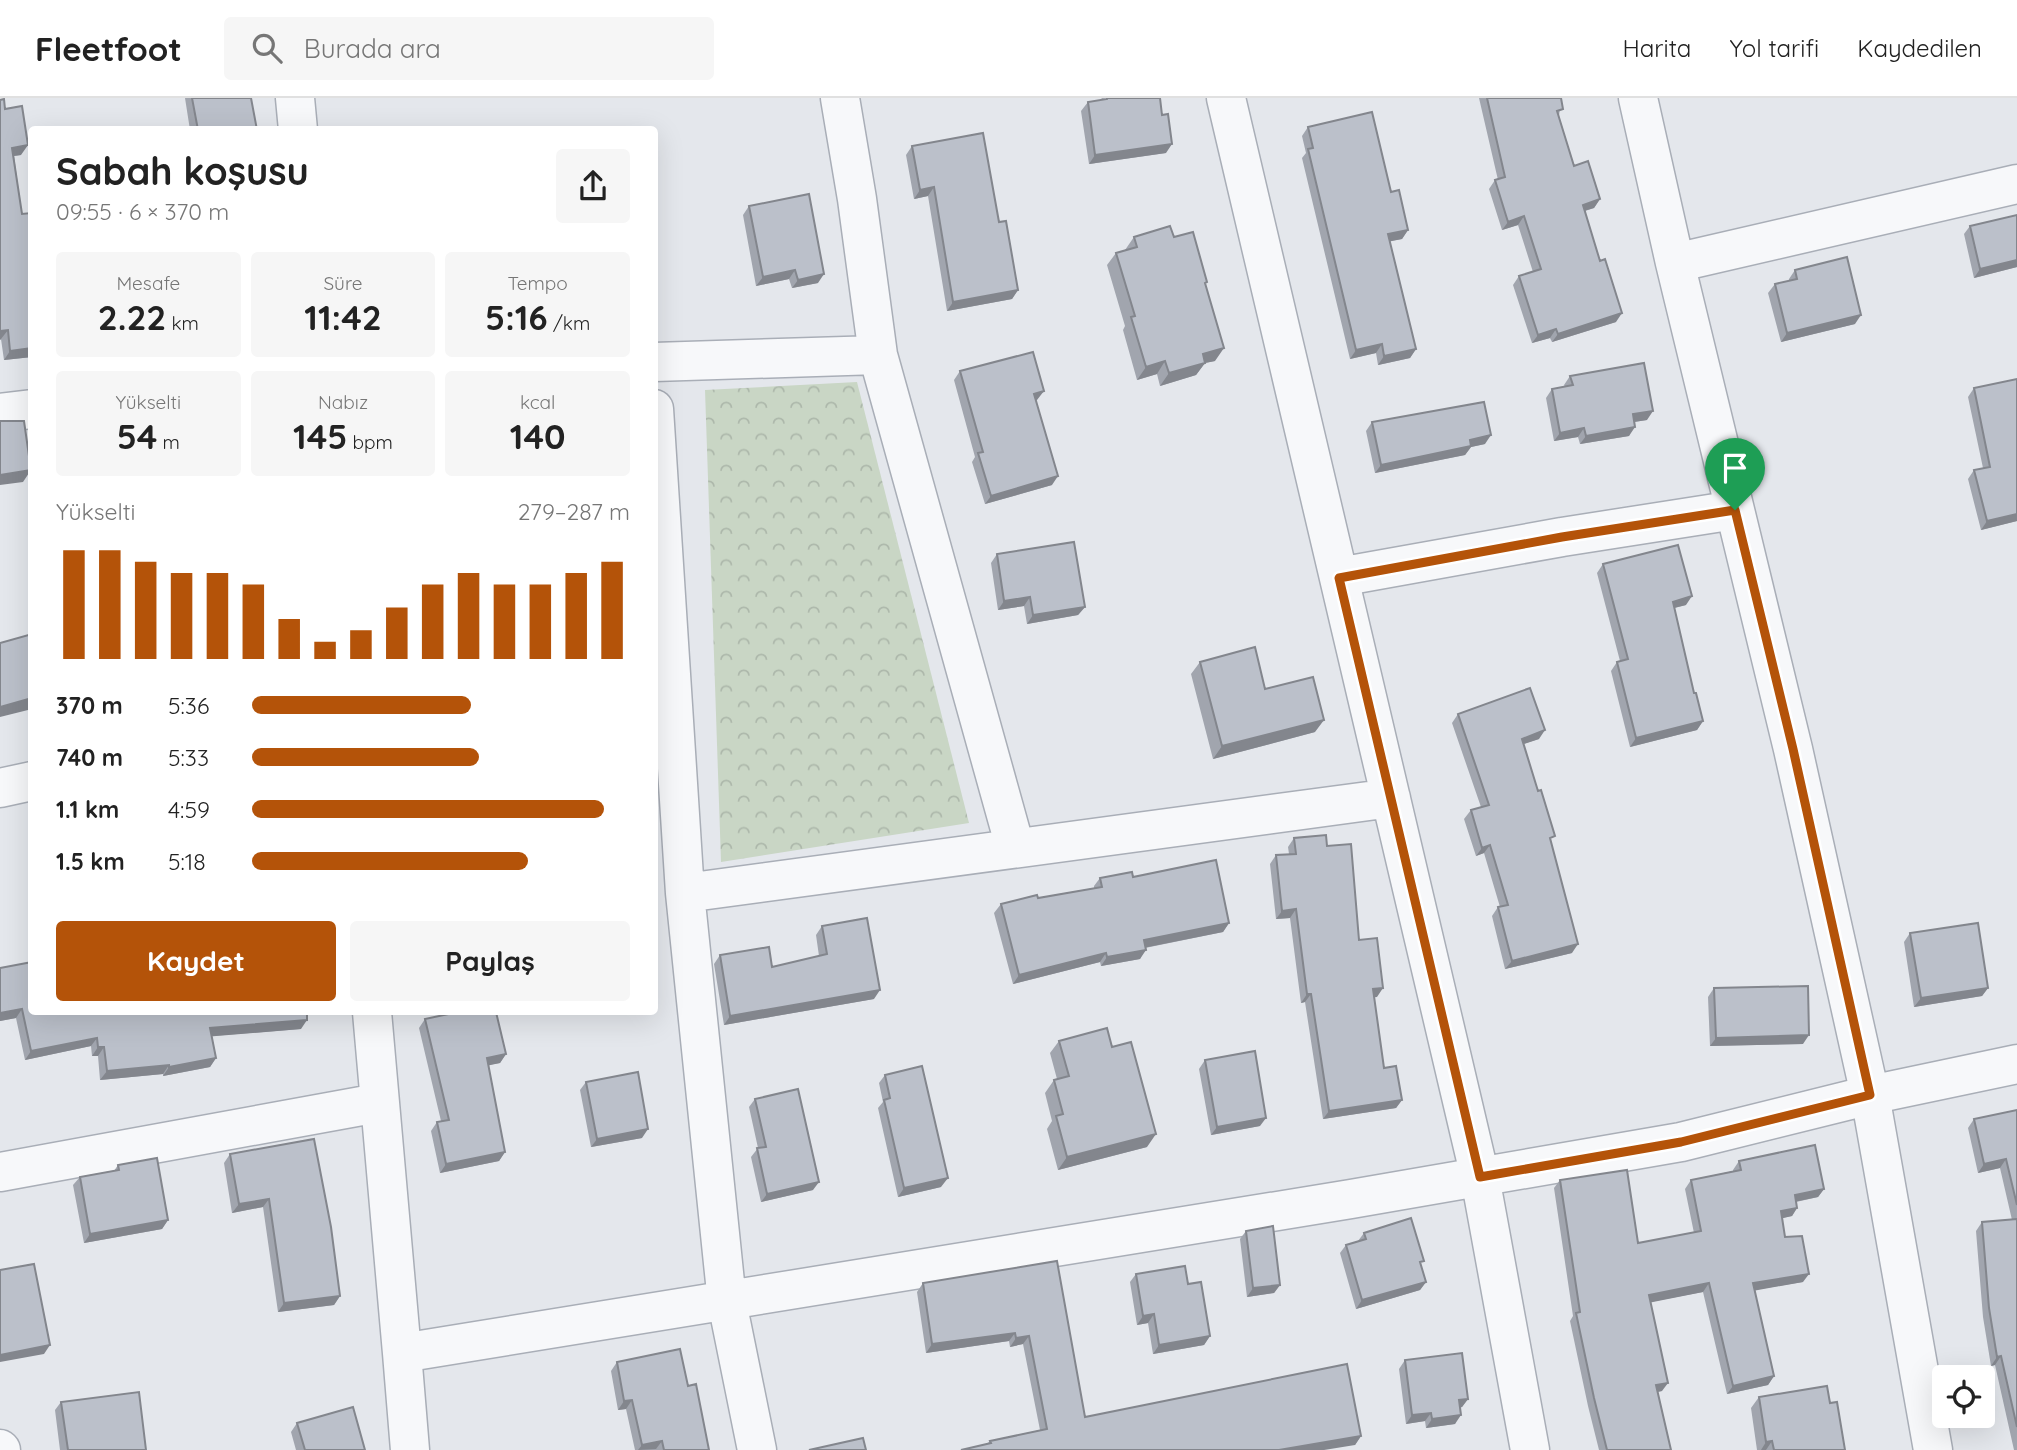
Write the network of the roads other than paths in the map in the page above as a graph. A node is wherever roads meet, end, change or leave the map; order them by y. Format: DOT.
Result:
graph roads {
  1 [pos="295,98"];
  2 [pos="840,98"];
  3 [pos="1226,98"];
  4 [pos="1638,98"];
  5 [pos="298,126"];
  6 [pos="2017,184"];
  7 [pos="1675,263"];
  8 [pos="878,355"];
  9 [pos="658,362"];
  10 [pos="28,410"];
  11 [pos="0,413"];
  12 [pos="658,471"];
  13 [pos="1735,510"];
  14 [pos="1339,578"];
  15 [pos="28,782"];
  16 [pos="0,788"];
  17 [pos="1391,798"];
  18 [pos="1015,847"];
  19 [pos="685,893"];
  20 [pos="372,1015"];
  21 [pos="2017,1064"];
  22 [pos="1870,1095"];
  23 [pos="378,1102"];
  24 [pos="0,1172"];
  25 [pos="1480,1177"];
  26 [pos="727,1302"];
  27 [pos="402,1353"];
  28 [pos="410,1450"];
  29 [pos="757,1450"];
  30 [pos="1530,1450"];
  31 [pos="1933,1450"];
  1 -- 5 [label="street"];
  2 -- 8 [label="street"];
  3 -- 14 [label="street"];
  4 -- 7 [label="street"];
  6 -- 7 [label="street"];
  7 -- 13 [label="street"];
  8 -- 9 [label="street"];
  8 -- 18 [label="street"];
  10 -- 11 [label="street"];
  12 -- 19 [label="street"];
  13 -- 14 [label="street"];
  13 -- 22 [label="street"];
  14 -- 17 [label="street"];
  15 -- 16 [label="street"];
  17 -- 18 [label="street"];
  17 -- 25 [label="street"];
  18 -- 19 [label="street"];
  19 -- 26 [label="street"];
  20 -- 23 [label="street"];
  21 -- 22 [label="street"];
  22 -- 25 [label="street"];
  22 -- 31 [label="street"];
  23 -- 24 [label="street"];
  23 -- 27 [label="street"];
  25 -- 26 [label="street"];
  25 -- 30 [label="street"];
  26 -- 27 [label="street"];
  26 -- 29 [label="street"];
  27 -- 28 [label="street"];
}
